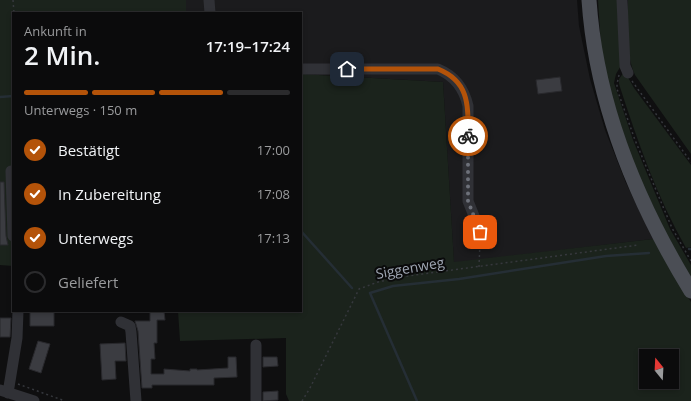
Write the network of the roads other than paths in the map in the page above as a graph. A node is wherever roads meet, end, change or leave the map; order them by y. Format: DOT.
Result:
graph roads {
  1 [pos="209,0"];
  2 [pos="590,0"];
  3 [pos="622,0"];
  4 [pos="210,12"];
  5 [pos="302,69"];
  6 [pos="626,69"];
  7 [pos="11,171"];
  8 [pos="12,204"];
  9 [pos="480,232"];
  10 [pos="691,291"];
  11 [pos="18,312"];
  12 [pos="121,322"];
  13 [pos="256,345"];
  14 [pos="4,392"];
  15 [pos="34,401"];
  16 [pos="136,401"];
  17 [pos="256,401"];
  1 -- 4 [label="street"];
  2 -- 10 [label="main road"];
  3 -- 6 [label="street"];
  5 -- 9 [label="street"];
  7 -- 8 [label="street"];
  11 -- 14 [label="street"];
  12 -- 16 [label="street"];
  13 -- 17 [label="street"];
  14 -- 15 [label="street"];
}
